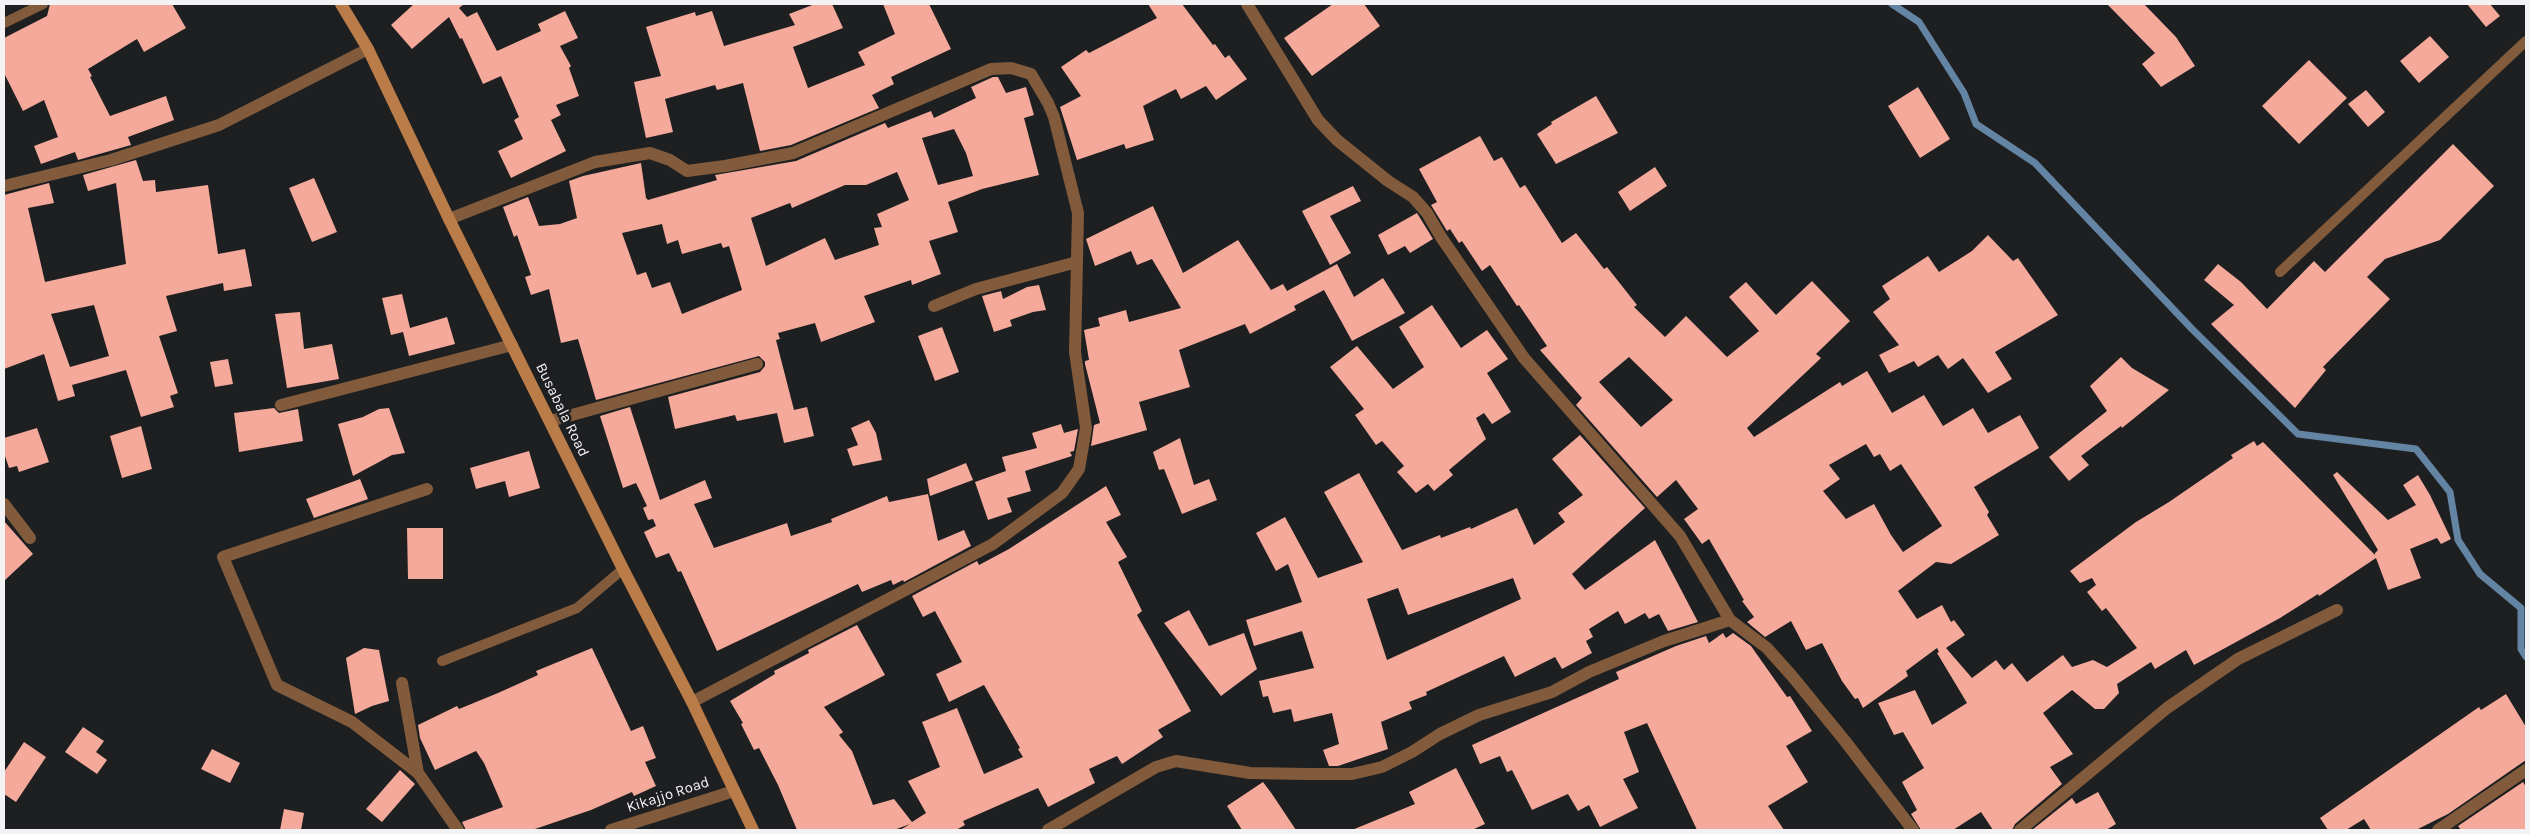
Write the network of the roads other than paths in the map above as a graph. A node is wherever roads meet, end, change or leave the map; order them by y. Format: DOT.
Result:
graph roads {
  1 [pos="43,4"];
  2 [pos="341,4"];
  3 [pos="1247,4"];
  4 [pos="4,23"];
  5 [pos="2526,41"];
  6 [pos="368,49"];
  7 [pos="4,186"];
  8 [pos="449,219"];
  9 [pos="1077,262"];
  10 [pos="2280,272"];
  11 [pos="934,306"];
  12 [pos="512,345"];
  13 [pos="757,364"];
  14 [pos="281,405"];
  15 [pos="550,421"];
  16 [pos="427,489"];
  17 [pos="4,504"];
  18 [pos="30,538"];
  19 [pos="623,569"];
  20 [pos="2338,610"];
  21 [pos="1730,620"];
  22 [pos="442,660"];
  23 [pos="402,683"];
  24 [pos="692,702"];
  25 [pos="2526,770"];
  26 [pos="418,773"];
  27 [pos="734,791"];
  28 [pos="458,830"];
  29 [pos="612,830"];
  30 [pos="753,830"];
  31 [pos="1048,830"];
  32 [pos="1913,830"];
  33 [pos="2020,830"];
  34 [pos="2438,830"];
  1 -- 4 [label="lane"];
  2 -- 6 [label="street, Busabala Road"];
  3 -- 21 [label="street"];
  5 -- 10 [label="lane"];
  6 -- 7 [label="street"];
  6 -- 8 [label="street, Busabala Road"];
  8 -- 9 [label="street"];
  8 -- 12 [label="street, Busabala Road"];
  9 -- 11 [label="street"];
  9 -- 24 [label="street"];
  12 -- 14 [label="street"];
  12 -- 15 [label="street, Busabala Road"];
  13 -- 15 [label="street"];
  15 -- 19 [label="street, Busabala Road"];
  16 -- 26 [label="street"];
  17 -- 18 [label="street"];
  19 -- 22 [label="lane"];
  19 -- 24 [label="street, Busabala Road"];
  20 -- 33 [label="street"];
  21 -- 31 [label="street"];
  21 -- 32 [label="street"];
  23 -- 26 [label="street"];
  24 -- 27 [label="street, Busabala Road"];
  25 -- 34 [label="street"];
  26 -- 28 [label="street"];
  27 -- 29 [label="street, Kikajjo Road"];
  27 -- 30 [label="street, Busabala Road"];
}
